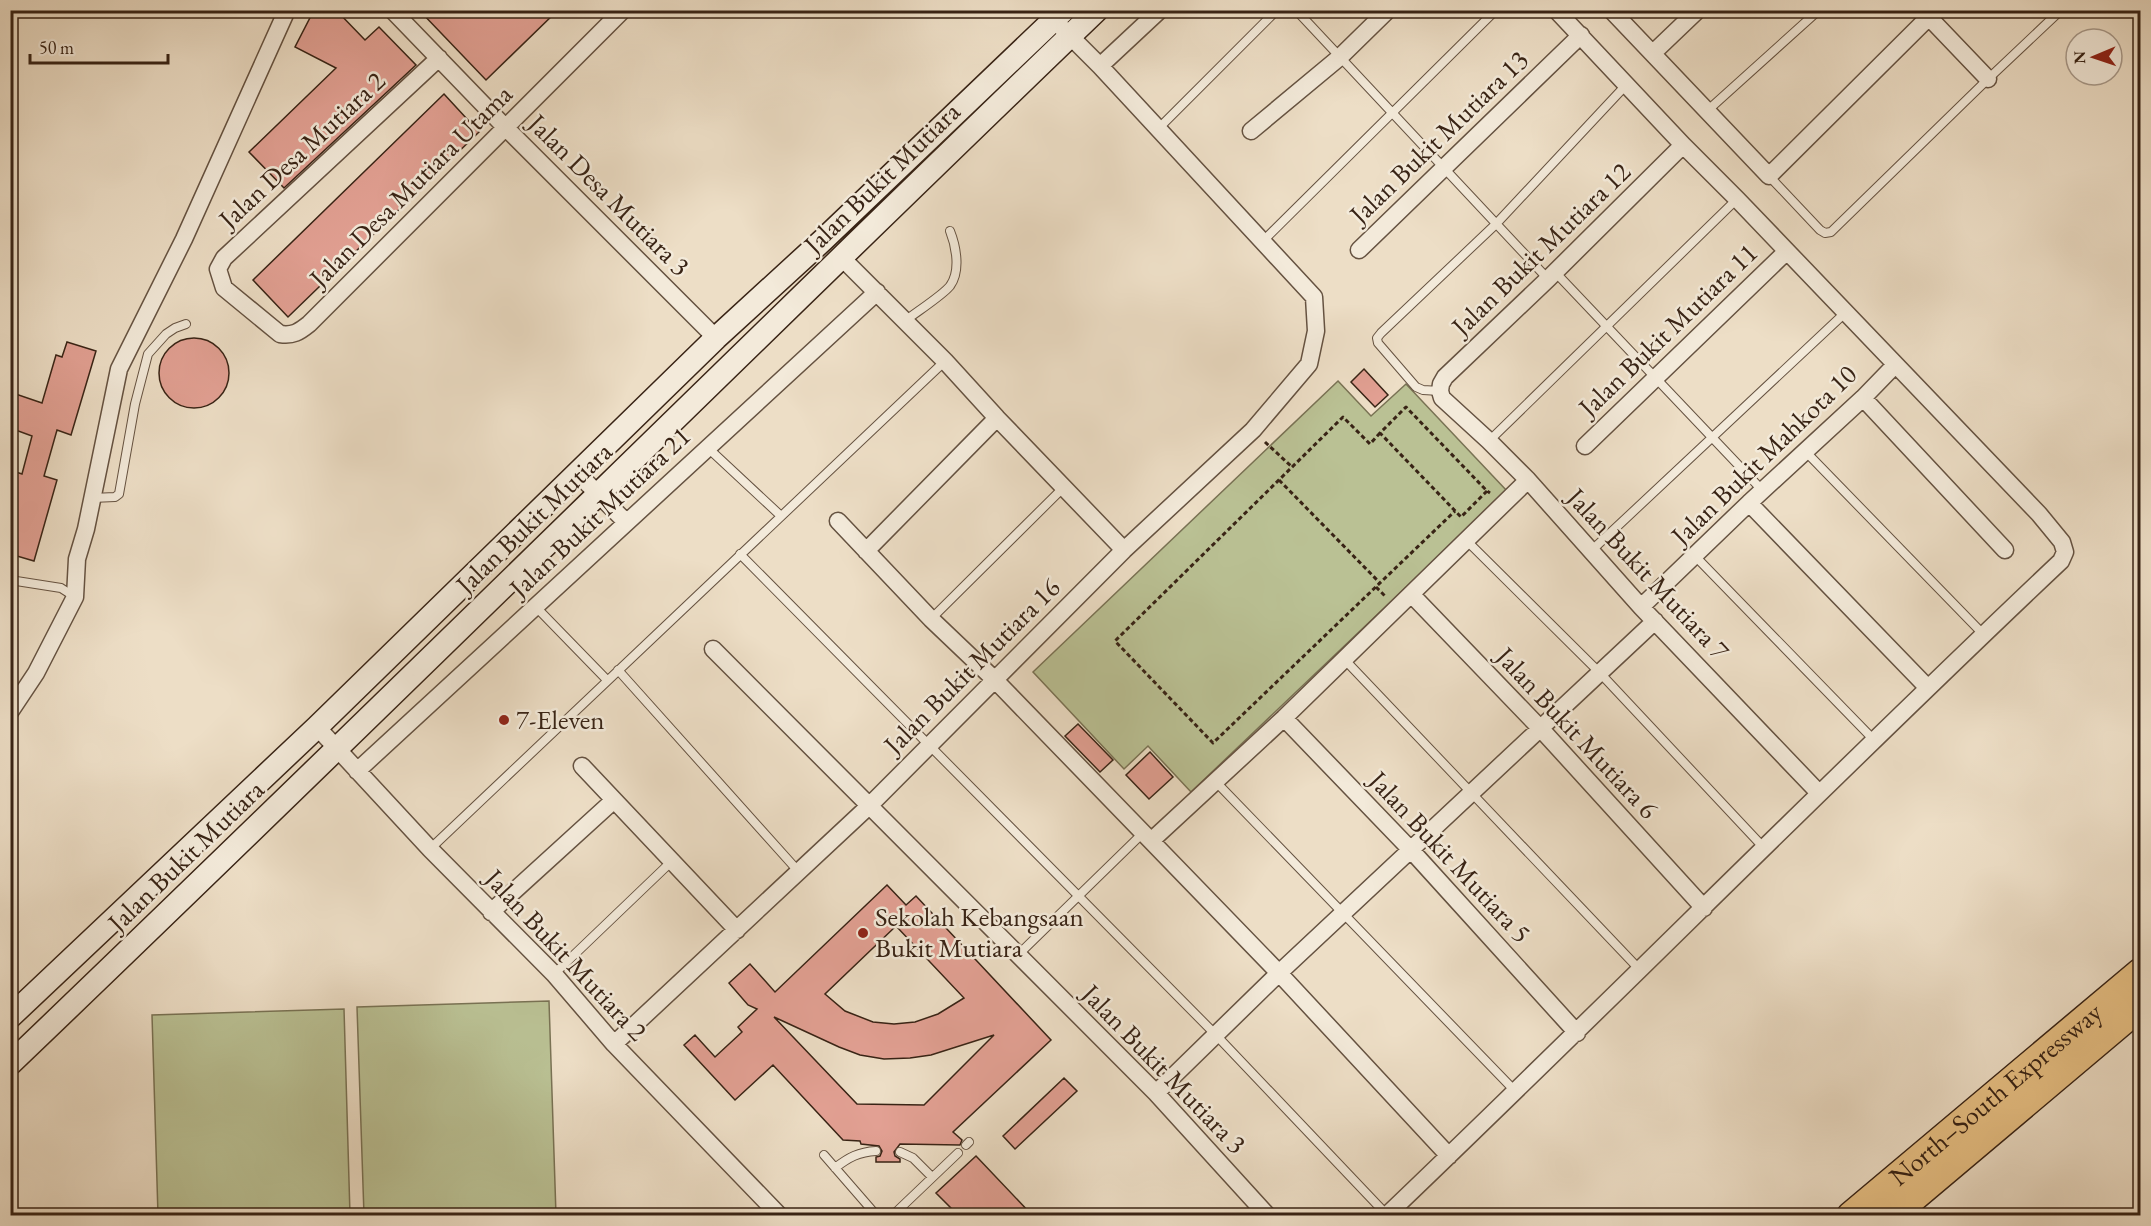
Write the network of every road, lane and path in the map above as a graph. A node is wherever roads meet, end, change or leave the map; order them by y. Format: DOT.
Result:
graph roads {
  1 [pos="287,10"];
  2 [pos="392,10"];
  3 [pos="624,10"];
  4 [pos="1097,10"];
  5 [pos="1160,10"];
  6 [pos="1277,10"];
  7 [pos="1296,10"];
  8 [pos="1388,10"];
  9 [pos="1496,10"];
  10 [pos="1556,10"];
  11 [pos="1611,10"];
  12 [pos="1698,10"];
  13 [pos="1819,10"];
  14 [pos="2061,10"];
  15 [pos="1929,13"];
  16 [pos="1059,15"];
  17 [pos="1581,35"];
  18 [pos="1070,36"];
  19 [pos="1653,53"];
  20 [pos="1340,57"];
  21 [pos="439,58"];
  22 [pos="1100,66"];
  23 [pos="1988,79"];
  24 [pos="1627,84"];
  25 [pos="1707,111"];
  26 [pos="1392,114"];
  27 [pos="505,127"];
  28 [pos="1158,129"];
  29 [pos="1251,131"];
  30 [pos="1683,146"];
  31 [pos="1444,169"];
  32 [pos="1769,176"];
  33 [pos="1737,200"];
  34 [pos="1496,224"];
  35 [pos="950,231"];
  36 [pos="1263,241"];
  37 [pos="1359,250"];
  38 [pos="1787,251"];
  39 [pos="841,256"];
  40 [pos="1552,275"];
  41 [pos="224,288"];
  42 [pos="878,291"];
  43 [pos="1846,312"];
  44 [pos="905,321"];
  45 [pos="186,324"];
  46 [pos="1607,327"];
  47 [pos="763,334"];
  48 [pos="716,338"];
  49 [pos="945,361"];
  50 [pos="1895,365"];
  51 [pos="719,378"];
  52 [pos="1656,378"];
  53 [pos="1440,391"];
  54 [pos="1863,398"];
  55 [pos="997,418"];
  56 [pos="1253,430"];
  57 [pos="1380,433"];
  58 [pos="1712,437"];
  59 [pos="1489,441"];
  60 [pos="1585,446"];
  61 [pos="708,448"];
  62 [pos="1806,452"];
  63 [pos="1292,467"];
  64 [pos="577,473"];
  65 [pos="1279,480"];
  66 [pos="1528,480"];
  67 [pos="1064,487"];
  68 [pos="1763,491"];
  69 [pos="600,494"];
  70 [pos="92,498"];
  71 [pos="1749,503"];
  72 [pos="1455,511"];
  73 [pos="781,516"];
  74 [pos="838,521"];
  75 [pos="626,522"];
  76 [pos="1467,541"];
  77 [pos="1124,550"];
  78 [pos="2005,550"];
  79 [pos="866,551"];
  80 [pos="1591,551"];
  81 [pos="740,554"];
  82 [pos="1695,556"];
  83 [pos="10,580"];
  84 [pos="1380,583"];
  85 [pos="1412,595"];
  86 [pos="75,597"];
  87 [pos="535,606"];
  88 [pos="1641,607"];
  89 [pos="931,619"];
  90 [pos="1655,621"];
  91 [pos="1984,635"];
  92 [pos="713,649"];
  93 [pos="1345,660"];
  94 [pos="618,670"];
  95 [pos="1600,673"];
  96 [pos="607,680"];
  97 [pos="995,680"];
  98 [pos="1928,688"];
  99 [pos="10,712"];
  100 [pos="1284,718"];
  101 [pos="317,727"];
  102 [pos="1541,729"];
  103 [pos="1874,740"];
  104 [pos="930,744"];
  105 [pos="338,749"];
  106 [pos="582,766"];
  107 [pos="357,771"];
  108 [pos="1216,782"];
  109 [pos="1473,793"];
  110 [pos="1819,793"];
  111 [pos="613,801"];
  112 [pos="869,806"];
  113 [pos="1147,837"];
  114 [pos="430,849"];
  115 [pos="1765,849"];
  116 [pos="1412,850"];
  117 [pos="672,861"];
  118 [pos="800,872"];
  119 [pos="1078,896"];
  120 [pos="1704,908"];
  121 [pos="491,912"];
  122 [pos="1344,913"];
  123 [pos="737,930"];
  124 [pos="1017,956"];
  125 [pos="1640,971"];
  126 [pos="1279,973"];
  127 [pos="2140,973"];
  128 [pos="554,974"];
  129 [pos="2140,1006"];
  130 [pos="10,1017"];
  131 [pos="1577,1033"];
  132 [pos="1215,1034"];
  133 [pos="614,1044"];
  134 [pos="21,1048"];
  135 [pos="10,1064"];
  136 [pos="1515,1091"];
  137 [pos="1156,1093"];
  138 [pos="876,1151"];
  139 [pos="900,1152"];
  140 [pos="958,1153"];
  141 [pos="824,1155"];
  142 [pos="1449,1156"];
  143 [pos="836,1168"];
  144 [pos="932,1178"];
  145 [pos="780,1215"];
  146 [pos="877,1215"];
  147 [pos="892,1215"];
  148 [pos="1268,1215"];
  149 [pos="1387,1215"];
  150 [pos="1851,1215"];
  151 [pos="1891,1215"];
  1 -- 70 [label="street"];
  2 -- 21 [label="street, Jalan Desa Mutiara 3"];
  3 -- 27 [label="street, Jalan Desa Mutiara Utama"];
  4 -- 18 [label="street, Jalan Bukit Mutiara"];
  5 -- 22 [label="street"];
  6 -- 28 [label="lane"];
  7 -- 20 [label="lane"];
  8 -- 20 [label="street"];
  9 -- 26 [label="lane"];
  10 -- 17 [label="street"];
  11 -- 19 [label="street"];
  12 -- 19 [label="street"];
  13 -- 25 [label="lane"];
  14 -- 23 [label="lane"];
  15 -- 23 [label="street"];
  15 -- 32 [label="street"];
  16 -- 18 [label="street"];
  16 -- 48 [label="street, Jalan Bukit Mutiara"];
  17 -- 24 [label="street"];
  17 -- 31 [label="street, Jalan Bukit Mutiara 13"];
  18 -- 22 [label="street"];
  18 -- 39 [label="street, Jalan Bukit Mutiara"];
  19 -- 25 [label="street"];
  20 -- 26 [label="lane"];
  20 -- 29 [label="street"];
  21 -- 27 [label="street, Jalan Desa Mutiara 3"];
  21 -- 41 [label="street, Jalan Desa Mutiara 2"];
  22 -- 28 [label="street"];
  23 -- 32 [label="lane"];
  24 -- 30 [label="street"];
  24 -- 34 [label="lane"];
  25 -- 32 [label="street"];
  26 -- 31 [label="lane"];
  26 -- 36 [label="lane"];
  27 -- 41 [label="street, Jalan Desa Mutiara Utama"];
  27 -- 48 [label="street, Jalan Desa Mutiara 3"];
  28 -- 36 [label="street"];
  30 -- 33 [label="street"];
  30 -- 40 [label="street, Jalan Bukit Mutiara 12"];
  31 -- 34 [label="lane"];
  31 -- 37 [label="street, Jalan Bukit Mutiara 13"];
  33 -- 38 [label="street"];
  33 -- 46 [label="lane"];
  34 -- 40 [label="lane"];
  34 -- 53 [label="lane"];
  35 -- 44 [label="lane"];
  36 -- 56 [label="street, Jalan Bukit Mutiara 16"];
  38 -- 43 [label="street"];
  38 -- 52 [label="street, Jalan Bukit Mutiara 11"];
  39 -- 42 [label="street"];
  39 -- 47 [label="street, Jalan Bukit Mutiara"];
  40 -- 46 [label="lane"];
  40 -- 53 [label="street, Jalan Bukit Mutiara 12"];
  42 -- 44 [label="street"];
  42 -- 61 [label="street, Jalan Bukit Mutiara 21"];
  43 -- 50 [label="street"];
  43 -- 58 [label="lane"];
  44 -- 49 [label="street"];
  45 -- 70 [label="lane"];
  46 -- 52 [label="lane"];
  46 -- 59 [label="lane"];
  47 -- 48 [label="street"];
  47 -- 51 [label="street, Jalan Bukit Mutiara"];
  48 -- 51 [label="street"];
  48 -- 64 [label="street, Jalan Bukit Mutiara"];
  49 -- 55 [label="street"];
  49 -- 73 [label="lane"];
  50 -- 54 [label="street, Jalan Bukit Mahkota 10"];
  50 -- 91 [label="street"];
  51 -- 69 [label="street, Jalan Bukit Mutiara"];
  52 -- 58 [label="lane"];
  52 -- 60 [label="street, Jalan Bukit Mutiara 11"];
  53 -- 59 [label="street, Jalan Bukit Mutiara 7"];
  54 -- 62 [label="street, Jalan Bukit Mahkota 10"];
  54 -- 78 [label="street"];
  55 -- 67 [label="street"];
  55 -- 79 [label="street"];
  56 -- 63 [label="path"];
  56 -- 77 [label="street, Jalan Bukit Mutiara 16"];
  57 -- 63 [label="path"];
  57 -- 72 [label="path"];
  57 -- 72 [label="path"];
  58 -- 68 [label="lane"];
  58 -- 80 [label="lane"];
  59 -- 66 [label="street, Jalan Bukit Mutiara 7"];
  61 -- 73 [label="lane"];
  61 -- 75 [label="street, Jalan Bukit Mutiara 21"];
  62 -- 68 [label="street, Jalan Bukit Mahkota 10"];
  62 -- 91 [label="lane"];
  63 -- 65 [label="path"];
  64 -- 69 [label="street"];
  64 -- 101 [label="street, Jalan Bukit Mutiara"];
  65 -- 84 [label="path"];
  65 -- 84 [label="path"];
  66 -- 76 [label="street"];
  66 -- 80 [label="street, Jalan Bukit Mutiara 7"];
  67 -- 77 [label="street"];
  67 -- 89 [label="lane"];
  68 -- 71 [label="street, Jalan Bukit Mahkota 10"];
  69 -- 75 [label="street"];
  69 -- 105 [label="street, Jalan Bukit Mutiara"];
  70 -- 86 [label="street"];
  71 -- 82 [label="street, Jalan Bukit Mahkota 10"];
  71 -- 98 [label="street"];
  72 -- 84 [label="path"];
  73 -- 81 [label="lane"];
  74 -- 79 [label="street"];
  75 -- 87 [label="street, Jalan Bukit Mutiara 21"];
  76 -- 85 [label="street"];
  76 -- 95 [label="lane"];
  77 -- 97 [label="street, Jalan Bukit Mutiara 16"];
  79 -- 89 [label="street"];
  80 -- 88 [label="street, Jalan Bukit Mutiara 7"];
  81 -- 94 [label="lane"];
  81 -- 104 [label="lane"];
  82 -- 88 [label="street, Jalan Bukit Mahkota 10"];
  82 -- 103 [label="lane"];
  83 -- 86 [label="lane"];
  85 -- 93 [label="street"];
  85 -- 102 [label="street, Jalan Bukit Mutiara 6"];
  86 -- 99 [label="street"];
  87 -- 96 [label="lane"];
  87 -- 107 [label="street, Jalan Bukit Mutiara 21"];
  88 -- 90 [label="street, Jalan Bukit Mutiara 7"];
  89 -- 97 [label="street"];
  90 -- 95 [label="street"];
  90 -- 110 [label="street, Jalan Bukit Mutiara 7"];
  91 -- 98 [label="street"];
  92 -- 112 [label="street, Jalan Bukit Mutiara 3"];
  93 -- 100 [label="street"];
  93 -- 109 [label="lane"];
  94 -- 96 [label="lane"];
  94 -- 118 [label="lane"];
  95 -- 102 [label="street"];
  95 -- 115 [label="lane"];
  96 -- 114 [label="lane"];
  97 -- 104 [label="street, Jalan Bukit Mutiara 16"];
  97 -- 113 [label="street"];
  98 -- 103 [label="street"];
  100 -- 108 [label="street"];
  100 -- 116 [label="street, Jalan Bukit Mutiara 5"];
  101 -- 105 [label="street, Jalan Bukit Mutiara 2"];
  101 -- 130 [label="street, Jalan Bukit Mutiara"];
  102 -- 109 [label="street"];
  102 -- 120 [label="street, Jalan Bukit Mutiara 6"];
  103 -- 110 [label="street"];
  104 -- 112 [label="street, Jalan Bukit Mutiara 16"];
  104 -- 119 [label="lane"];
  105 -- 107 [label="street, Jalan Bukit Mutiara 2"];
  105 -- 134 [label="street, Jalan Bukit Mutiara"];
  106 -- 111 [label="street"];
  107 -- 114 [label="street, Jalan Bukit Mutiara 2"];
  108 -- 113 [label="street"];
  108 -- 122 [label="lane"];
  109 -- 116 [label="street"];
  109 -- 125 [label="lane"];
  110 -- 115 [label="street"];
  111 -- 117 [label="street"];
  111 -- 121 [label="street"];
  112 -- 118 [label="street, Jalan Bukit Mutiara 16"];
  112 -- 124 [label="street, Jalan Bukit Mutiara 3"];
  113 -- 119 [label="lane"];
  113 -- 126 [label="street"];
  114 -- 121 [label="street, Jalan Bukit Mutiara 2"];
  115 -- 120 [label="street"];
  116 -- 122 [label="street"];
  116 -- 131 [label="street, Jalan Bukit Mutiara 5"];
  117 -- 123 [label="street"];
  117 -- 128 [label="lane"];
  118 -- 123 [label="street, Jalan Bukit Mutiara 16"];
  119 -- 124 [label="lane"];
  119 -- 132 [label="lane"];
  120 -- 125 [label="street"];
  121 -- 128 [label="street, Jalan Bukit Mutiara 2"];
  122 -- 126 [label="street"];
  122 -- 136 [label="lane"];
  123 -- 133 [label="street, Jalan Bukit Mutiara 16"];
  124 -- 137 [label="street, Jalan Bukit Mutiara 3"];
  125 -- 131 [label="street"];
  126 -- 132 [label="street"];
  126 -- 142 [label="street"];
  127 -- 150 [label="highway, North–South Expressway"];
  128 -- 133 [label="street, Jalan Bukit Mutiara 2"];
  129 -- 151 [label="highway, North–South Expressway"];
  131 -- 136 [label="street"];
  132 -- 137 [label="street"];
  132 -- 149 [label="lane"];
  133 -- 145 [label="street, Jalan Bukit Mutiara 2"];
  134 -- 135 [label="street, Jalan Bukit Mutiara"];
  136 -- 142 [label="street"];
  137 -- 148 [label="street, Jalan Bukit Mutiara 3"];
  138 -- 143 [label="lane"];
  139 -- 144 [label="lane"];
  140 -- 144 [label="lane"];
  141 -- 143 [label="lane"];
  142 -- 149 [label="street"];
  143 -- 146 [label="lane"];
  144 -- 147 [label="lane"];
}
